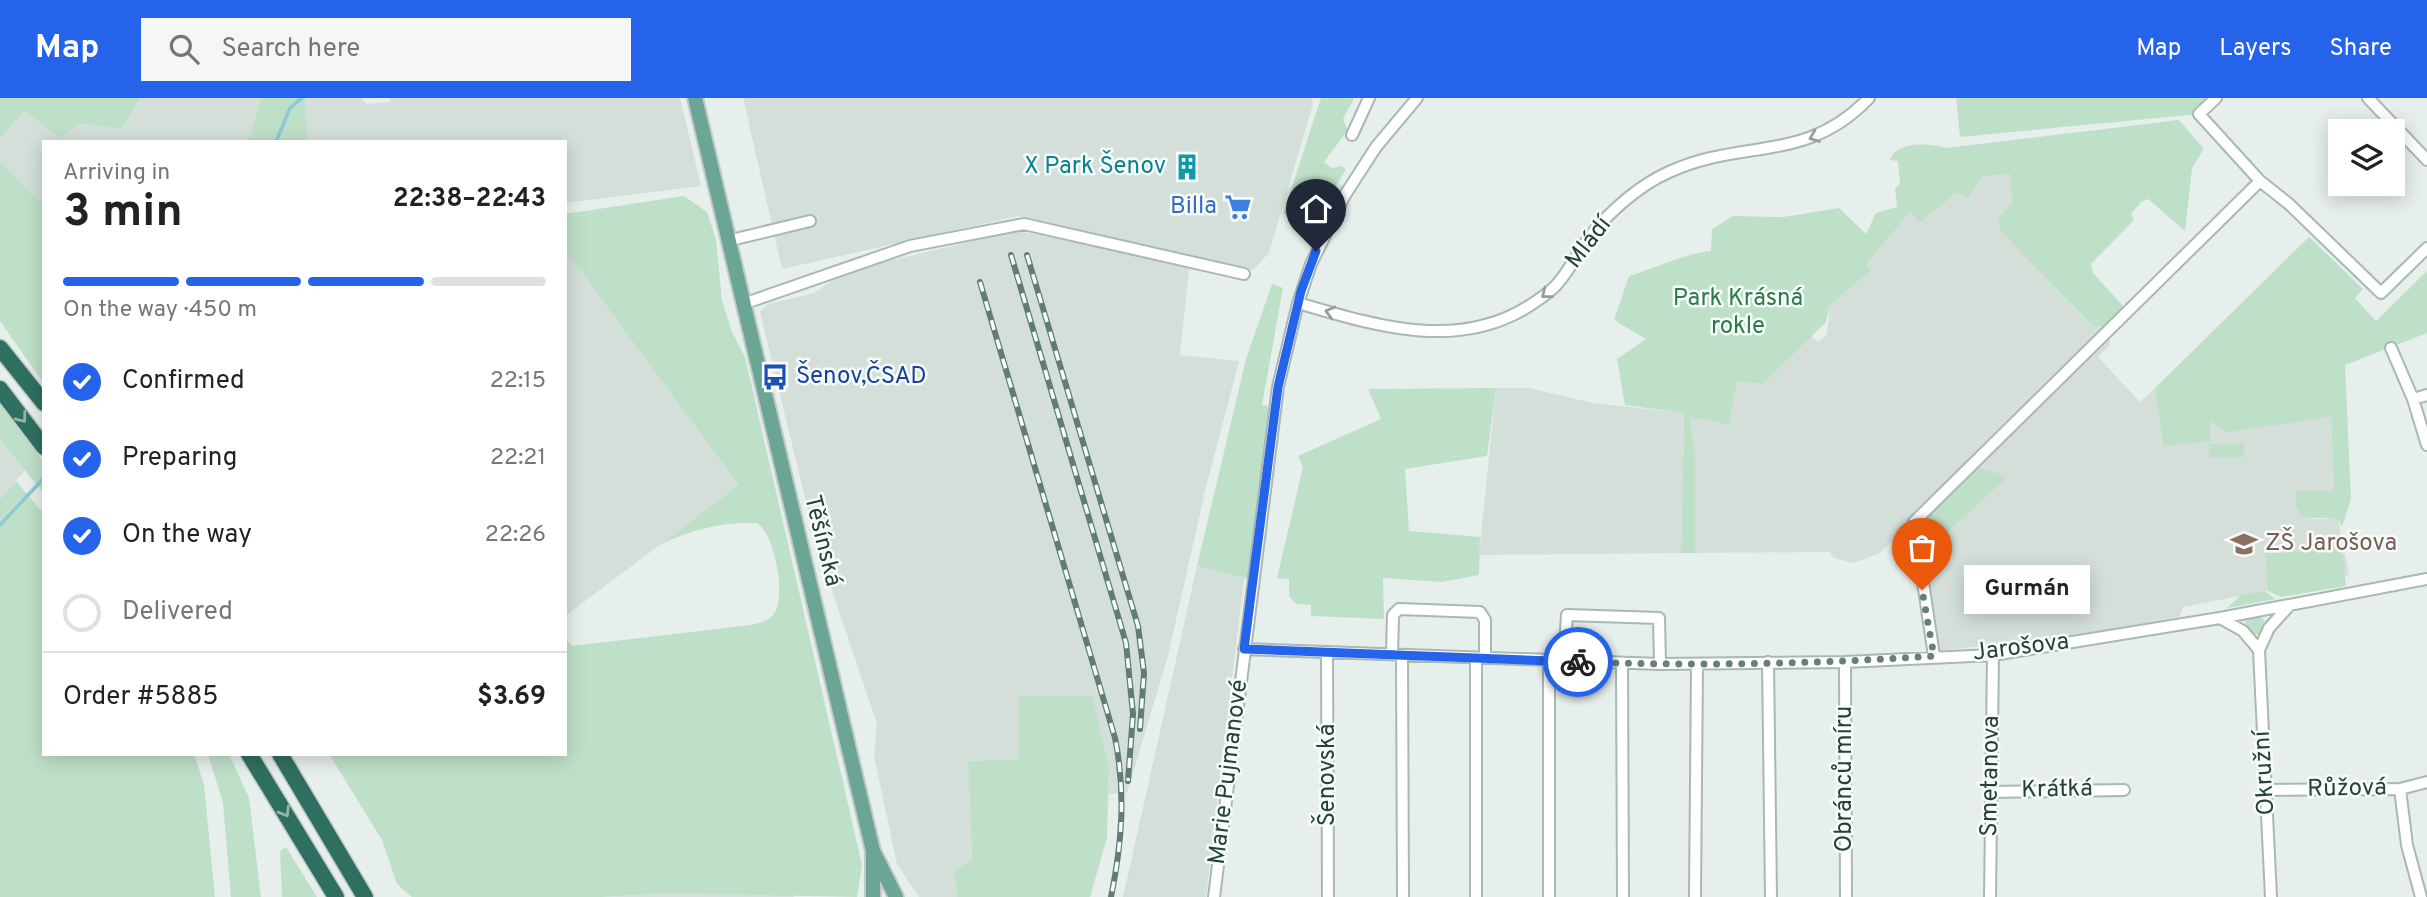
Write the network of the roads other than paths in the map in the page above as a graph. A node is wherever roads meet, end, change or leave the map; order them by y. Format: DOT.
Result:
graph roads {
  1 [pos="695,98"];
  2 [pos="1369,98"];
  3 [pos="1417,98"];
  4 [pos="1869,98"];
  5 [pos="2216,98"];
  6 [pos="2368,98"];
  7 [pos="1352,135"];
  8 [pos="2427,160"];
  9 [pos="2260,181"];
  10 [pos="810,220"];
  11 [pos="727,241"];
  12 [pos="2427,248"];
  13 [pos="1244,274"];
  14 [pos="1298,303"];
  15 [pos="743,304"];
  16 [pos="0,348"];
  17 [pos="2391,348"];
  18 [pos="0,389"];
  19 [pos="2427,395"];
  20 [pos="2413,399"];
  21 [pos="42,400"];
  22 [pos="42,444"];
  23 [pos="2427,445"];
  24 [pos="2427,579"];
  25 [pos="2290,605"];
  26 [pos="2220,618"];
  27 [pos="1244,649"];
  28 [pos="2259,650"];
  29 [pos="1327,653"];
  30 [pos="1397,654"];
  31 [pos="1993,655"];
  32 [pos="1934,656"];
  33 [pos="1480,658"];
  34 [pos="1564,661"];
  35 [pos="1549,662"];
  36 [pos="1768,662"];
  37 [pos="1845,662"];
  38 [pos="1622,663"];
  39 [pos="1660,664"];
  40 [pos="1697,664"];
  41 [pos="250,756"];
  42 [pos="281,756"];
  43 [pos="2427,782"];
  44 [pos="2400,789"];
  45 [pos="2124,790"];
  46 [pos="2266,790"];
  47 [pos="1991,792"];
  48 [pos="873,851"];
  49 [pos="344,862"];
  50 [pos="336,897"];
  51 [pos="365,897"];
  52 [pos="376,897"];
  53 [pos="873,897"];
  54 [pos="896,897"];
  55 [pos="1214,897"];
  56 [pos="1328,897"];
  57 [pos="1402,897"];
  58 [pos="1476,897"];
  59 [pos="1549,897"];
  60 [pos="1623,897"];
  61 [pos="1695,897"];
  62 [pos="1771,897"];
  63 [pos="1846,897"];
  64 [pos="1990,897"];
  65 [pos="2271,897"];
  66 [pos="2421,897"];
  1 -- 11 [label="main road, Těšínská"];
  2 -- 7 [label="street"];
  3 -- 14 [label="street, Marie Pujmanové"];
  4 -- 14 [label="street, Mládí, one-way"];
  5 -- 9 [label="street"];
  6 -- 8 [label="street"];
  9 -- 12 [label="street"];
  9 -- 32 [label="street"];
  10 -- 11 [label="street"];
  11 -- 15 [label="main road, Těšínská"];
  13 -- 15 [label="street"];
  14 -- 27 [label="street, Marie Pujmanové"];
  15 -- 48 [label="main road, Těšínská"];
  16 -- 21 [label="highway"];
  17 -- 20 [label="street"];
  18 -- 22 [label="highway, one-way"];
  19 -- 20 [label="street"];
  20 -- 23 [label="street"];
  24 -- 25 [label="street, Jarošova"];
  25 -- 26 [label="street, Jarošova"];
  25 -- 28 [label="street"];
  26 -- 28 [label="street"];
  26 -- 31 [label="street, Jarošova"];
  27 -- 29 [label="street, Jarošova"];
  27 -- 55 [label="street, Marie Pujmanové"];
  28 -- 46 [label="street, Okružní"];
  29 -- 30 [label="street, Jarošova"];
  29 -- 56 [label="street, Šenovská"];
  30 -- 33 [label="street, Jarošova"];
  30 -- 33 [label="street"];
  30 -- 57 [label="street"];
  31 -- 32 [label="street, Jarošova"];
  31 -- 47 [label="street, Smetanova"];
  32 -- 37 [label="street, Jarošova"];
  33 -- 35 [label="street, Jarošova"];
  33 -- 58 [label="street"];
  34 -- 35 [label="street, Jarošova"];
  34 -- 38 [label="street, Jarošova"];
  34 -- 39 [label="street"];
  35 -- 59 [label="street"];
  36 -- 37 [label="street, Jarošova"];
  36 -- 40 [label="street, Jarošova"];
  36 -- 62 [label="street"];
  37 -- 63 [label="street, Obránců míru"];
  38 -- 39 [label="street, Jarošova"];
  38 -- 60 [label="street"];
  39 -- 40 [label="street, Jarošova"];
  40 -- 61 [label="street"];
  41 -- 50 [label="highway, one-way"];
  42 -- 49 [label="highway"];
  43 -- 44 [label="street, Růžová"];
  44 -- 46 [label="street, Růžová"];
  44 -- 66 [label="street"];
  45 -- 47 [label="street, Krátká"];
  46 -- 65 [label="street, Okružní"];
  47 -- 64 [label="street, Smetanova"];
  48 -- 53 [label="main road, Těšínská"];
  48 -- 54 [label="main road, Těšínská"];
  49 -- 51 [label="highway"];
  49 -- 52 [label="highway"];
}
